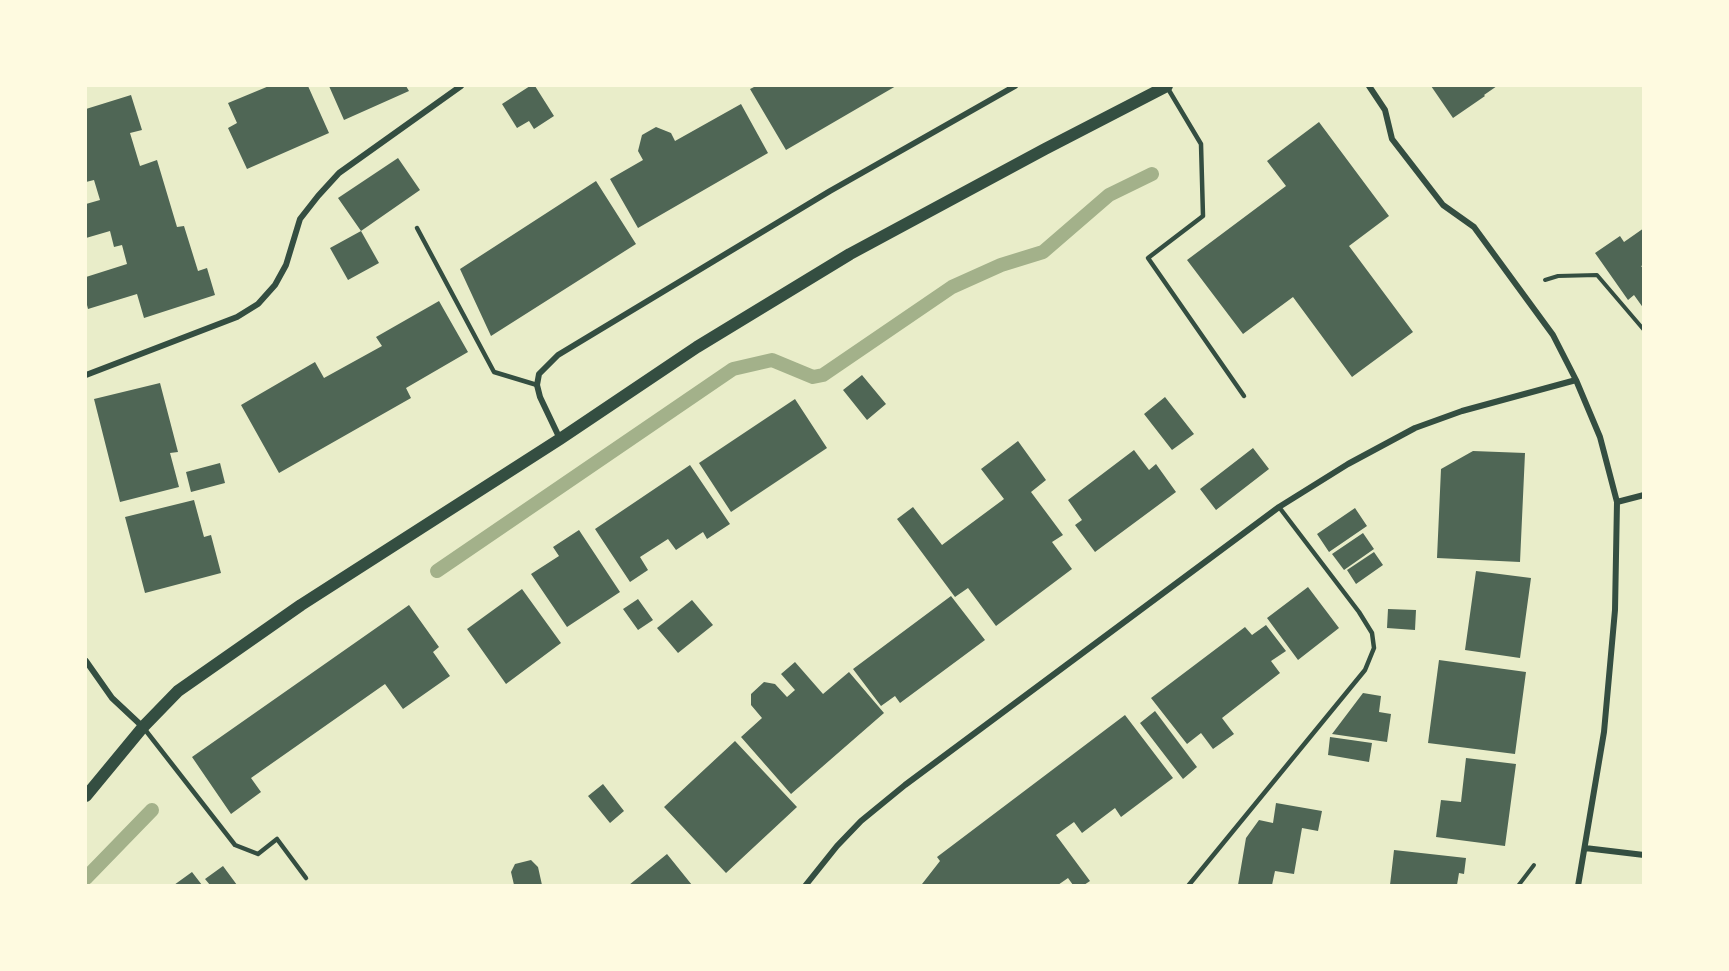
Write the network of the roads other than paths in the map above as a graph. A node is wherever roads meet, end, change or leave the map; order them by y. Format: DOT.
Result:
graph roads {
  1 [pos="461,86"];
  2 [pos="1015,86"];
  3 [pos="1167,86"];
  4 [pos="1369,86"];
  5 [pos="417,228"];
  6 [pos="86,375"];
  7 [pos="1576,380"];
  8 [pos="537,385"];
  9 [pos="1244,396"];
  10 [pos="560,439"];
  11 [pos="1644,495"];
  12 [pos="1617,502"];
  13 [pos="1279,507"];
  14 [pos="86,661"];
  15 [pos="143,727"];
  16 [pos="86,796"];
  17 [pos="1585,848"];
  18 [pos="1644,855"];
  19 [pos="306,878"];
  20 [pos="805,885"];
  21 [pos="1188,885"];
  22 [pos="1578,885"];
  1 -- 6 [label="street"];
  2 -- 8 [label="street"];
  3 -- 9 [label="lane"];
  3 -- 10 [label="main road"];
  4 -- 7 [label="street"];
  5 -- 8 [label="lane"];
  7 -- 12 [label="street"];
  7 -- 13 [label="street"];
  8 -- 10 [label="street"];
  10 -- 15 [label="main road"];
  11 -- 12 [label="street"];
  12 -- 17 [label="street"];
  13 -- 20 [label="street"];
  13 -- 21 [label="lane"];
  14 -- 15 [label="street"];
  15 -- 16 [label="main road"];
  15 -- 19 [label="lane"];
  17 -- 18 [label="street"];
  17 -- 22 [label="street"];
}
